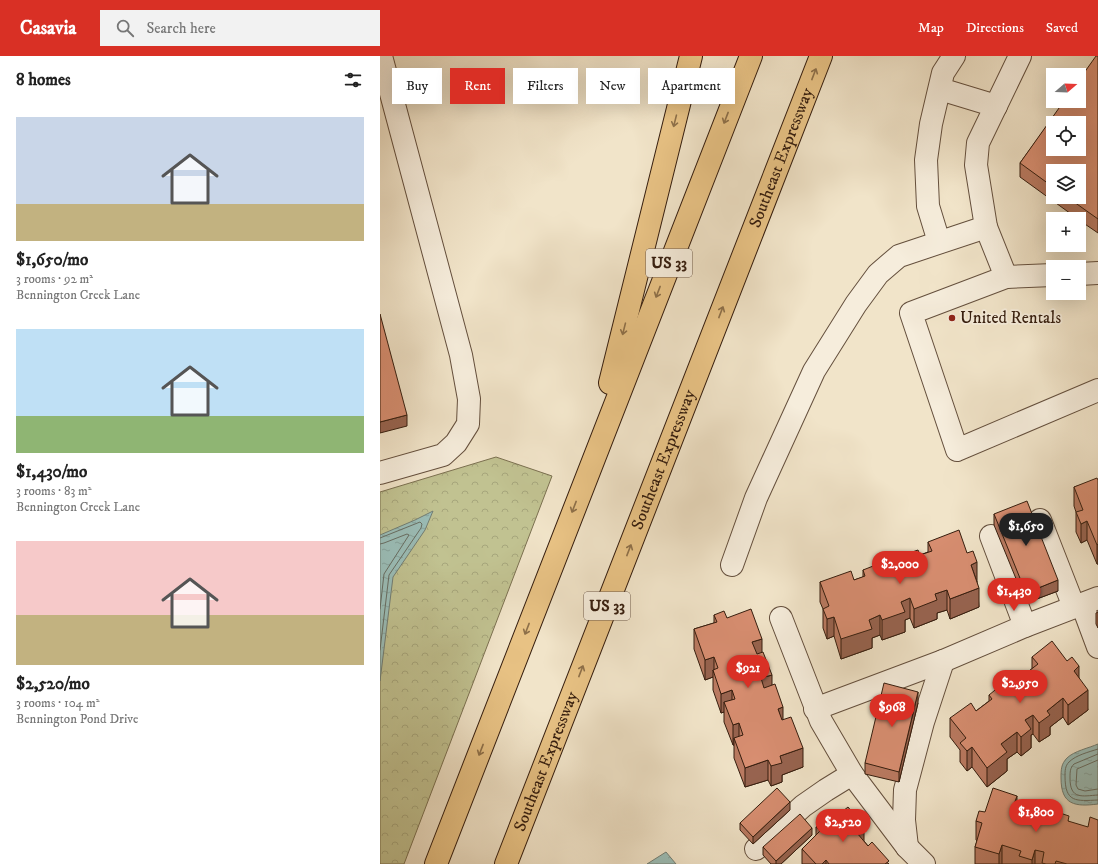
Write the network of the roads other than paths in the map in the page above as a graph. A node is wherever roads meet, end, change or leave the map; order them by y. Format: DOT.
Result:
graph roads {
  1 [pos="381,56"];
  2 [pos="691,56"];
  3 [pos="751,56"];
  4 [pos="821,56"];
  5 [pos="954,56"];
  6 [pos="1020,56"];
  7 [pos="940,89"];
  8 [pos="996,106"];
  9 [pos="986,227"];
  10 [pos="939,242"];
  11 [pos="1098,273"];
  12 [pos="1086,274"];
  13 [pos="1046,275"];
  14 [pos="1006,277"];
  15 [pos="1098,390"];
  16 [pos="588,471"];
  17 [pos="380,473"];
  18 [pos="1040,520"];
  19 [pos="991,536"];
  20 [pos="732,565"];
  21 [pos="1085,603"];
  22 [pos="781,618"];
  23 [pos="1025,626"];
  24 [pos="1098,647"];
  25 [pos="943,661"];
  26 [pos="815,709"];
  27 [pos="852,774"];
  28 [pos="907,847"];
  29 [pos="756,849"];
  30 [pos="436,864"];
  31 [pos="506,864"];
  32 [pos="924,864"];
  1 -- 17 [label="street"];
  2 -- 16 [label="highway, one-way"];
  3 -- 16 [label="highway, US 33, one-way"];
  31 -- 4 [label="highway, Southeast Expressway / US 33, one-way"];
  5 -- 7 [label="street"];
  6 -- 8 [label="street"];
  7 -- 8 [label="street"];
  7 -- 10 [label="street"];
  8 -- 9 [label="street"];
  9 -- 10 [label="street"];
  9 -- 14 [label="street"];
  10 -- 20 [label="street"];
  11 -- 12 [label="street"];
  13 -- 14 [label="street"];
  14 -- 15 [label="street"];
  16 -- 30 [label="highway, US 33, one-way"];
  18 -- 21 [label="street"];
  19 -- 23 [label="street"];
  21 -- 23 [label="street"];
  21 -- 24 [label="street"];
  22 -- 26 [label="street"];
  23 -- 25 [label="street"];
  25 -- 26 [label="street"];
  25 -- 28 [label="street"];
  26 -- 27 [label="street"];
  27 -- 28 [label="street"];
  27 -- 29 [label="street"];
  28 -- 32 [label="street"];
}
